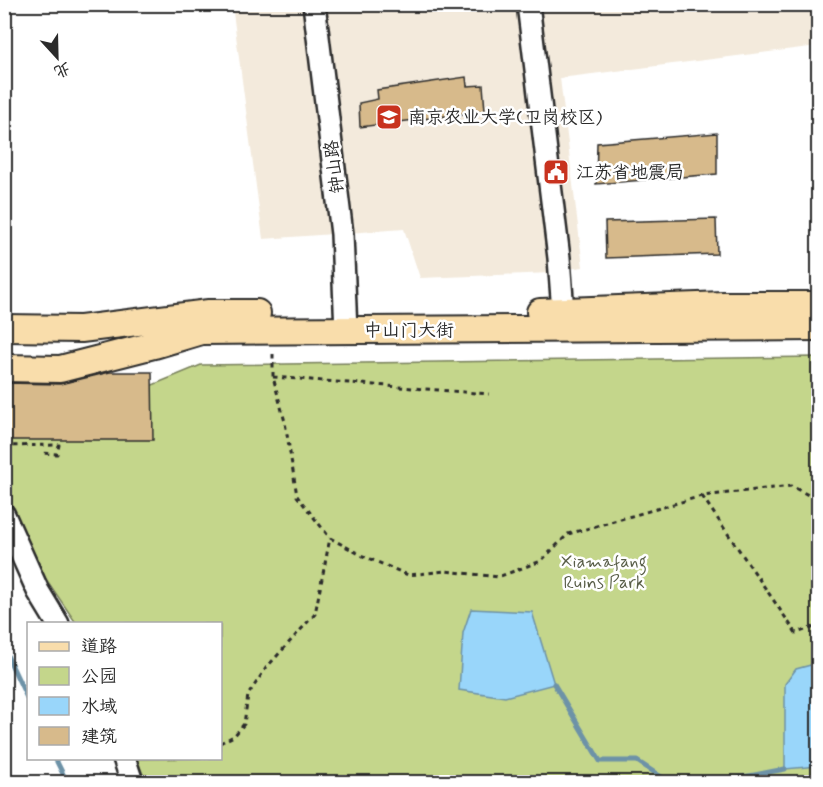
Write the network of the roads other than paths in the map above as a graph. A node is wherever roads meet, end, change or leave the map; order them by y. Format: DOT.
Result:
graph roads {
  1 [pos="314,4"];
  2 [pos="528,4"];
  3 [pos="819,305"];
  4 [pos="563,312"];
  5 [pos="346,322"];
  6 [pos="819,327"];
  7 [pos="4,328"];
  8 [pos="4,368"];
  9 [pos="4,516"];
  10 [pos="57,622"];
  11 [pos="124,760"];
  12 [pos="132,783"];
  1 -- 5 [label="street, 钟山路"];
  2 -- 4 [label="street"];
  3 -- 4 [label="main road, 中山门大街"];
  4 -- 5 [label="main road, 中山门大街"];
  5 -- 6 [label="main road, 中山门大街"];
  5 -- 7 [label="main road, 中山门大街"];
  5 -- 8 [label="main road, 中山门大街"];
  9 -- 10 [label="street"];
  11 -- 12 [label="street"];
}
